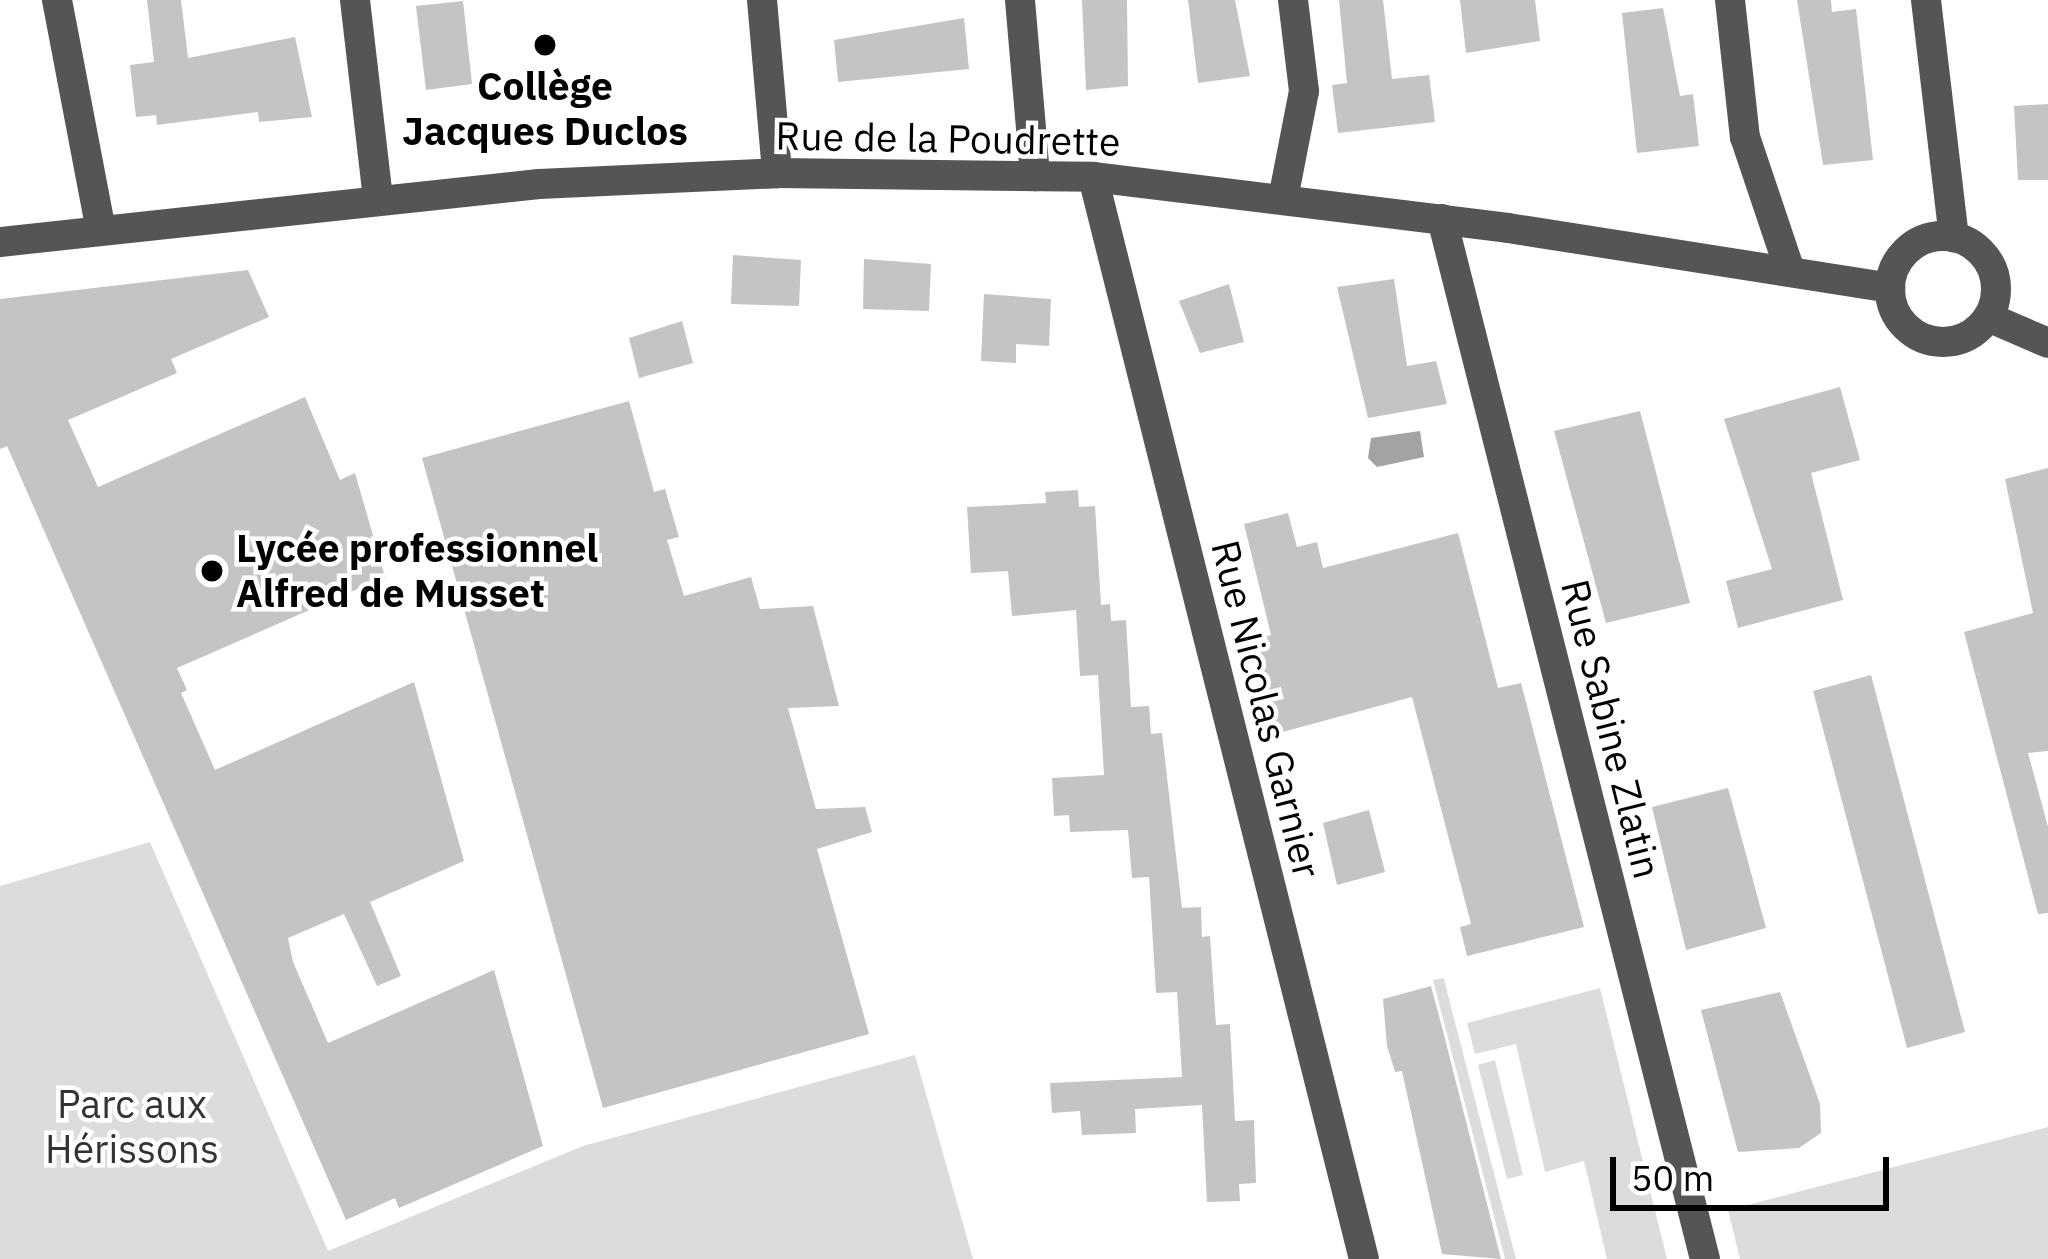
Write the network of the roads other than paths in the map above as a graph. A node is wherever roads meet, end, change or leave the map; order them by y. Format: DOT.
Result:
graph roads {
  1 [pos="57,0"];
  2 [pos="355,0"];
  3 [pos="762,0"];
  4 [pos="1020,0"];
  5 [pos="1293,0"];
  6 [pos="1730,0"];
  7 [pos="1926,0"];
  8 [pos="777,173"];
  9 [pos="1035,176"];
  10 [pos="1093,177"];
  11 [pos="379,198"];
  12 [pos="1283,199"];
  13 [pos="1442,219"];
  14 [pos="101,230"];
  15 [pos="1954,237"];
  16 [pos="0,242"];
  17 [pos="1790,271"];
  18 [pos="1890,288"];
  19 [pos="1988,317"];
  20 [pos="2048,343"];
  21 [pos="1364,1259"];
  22 [pos="1705,1259"];
  1 -- 14 [label="street"];
  2 -- 11 [label="street"];
  3 -- 8 [label="street"];
  4 -- 9 [label="street"];
  5 -- 12 [label="street"];
  6 -- 17 [label="street"];
  7 -- 15 [label="street"];
  8 -- 9 [label="street, Rue de la Poudrette"];
  8 -- 11 [label="street, Rue de la Poudrette"];
  9 -- 10 [label="street, Rue de la Poudrette"];
  10 -- 12 [label="street, Rue de la Poudrette"];
  10 -- 21 [label="street, Rue Nicolas Garnier"];
  11 -- 14 [label="street, Rue de la Poudrette"];
  12 -- 13 [label="street, Rue de la Poudrette"];
  13 -- 17 [label="street, Rue de la Poudrette"];
  13 -- 22 [label="street, Rue Sabine Zlatin"];
  14 -- 16 [label="street, Rue de la Poudrette"];
  15 -- 18 [label="street"];
  15 -- 19 [label="street"];
  17 -- 18 [label="street, Rue de la Poudrette"];
  18 -- 19 [label="street"];
  19 -- 20 [label="street"];
}
